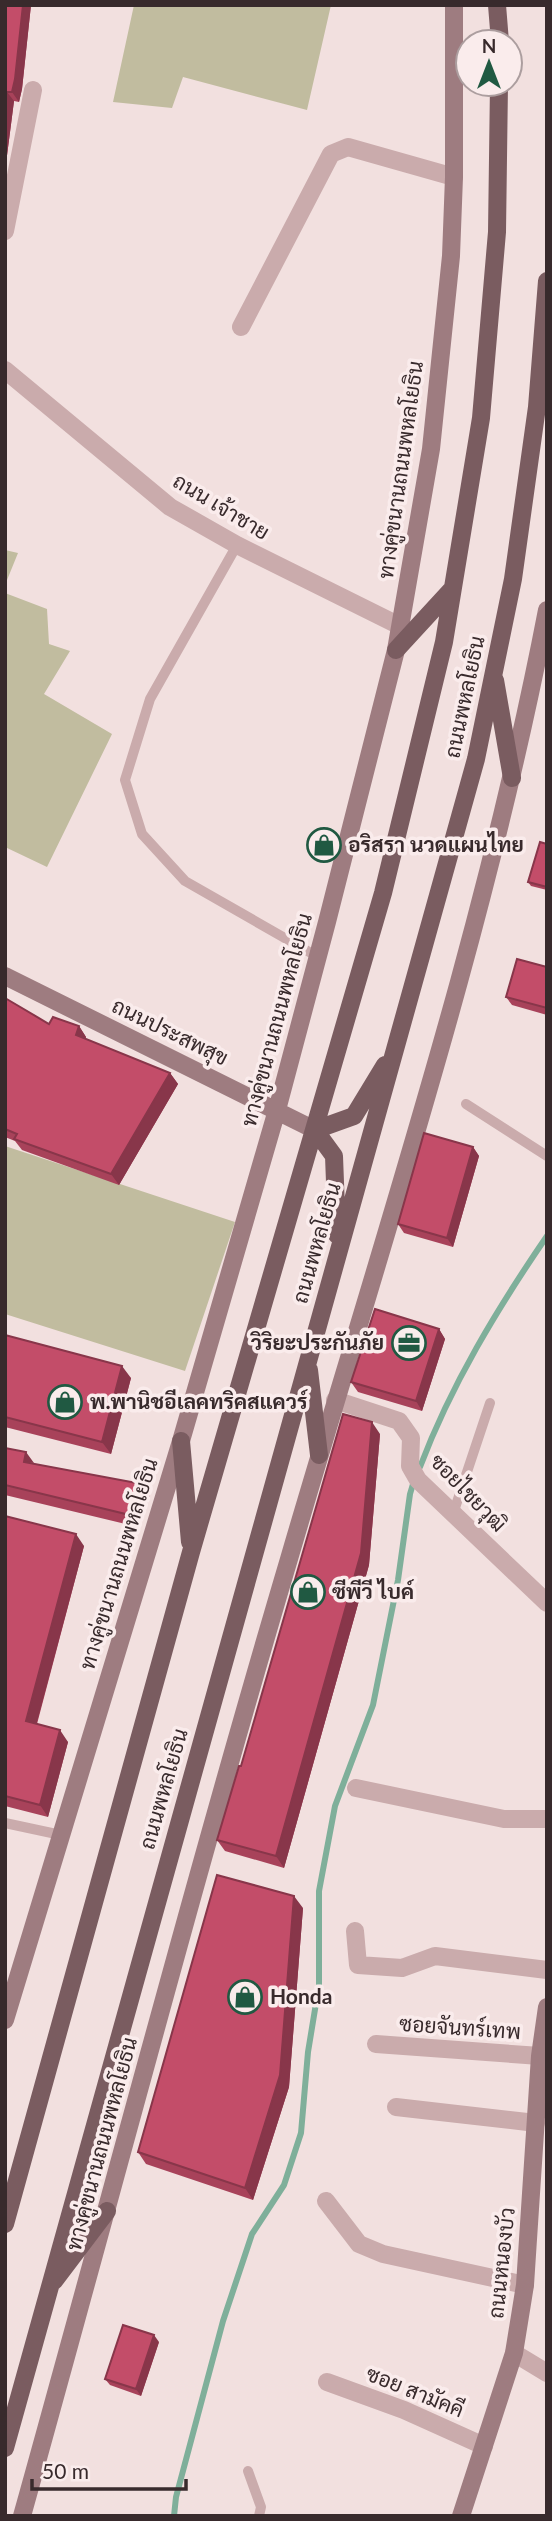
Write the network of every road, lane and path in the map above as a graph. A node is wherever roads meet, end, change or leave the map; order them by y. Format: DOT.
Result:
graph roads {
  1 [pos="454,5"];
  2 [pos="497,5"];
  3 [pos="499,28"];
  4 [pos="33,90"];
  5 [pos="499,98"];
  6 [pos="454,177"];
  7 [pos="5,231"];
  8 [pos="547,282"];
  9 [pos="242,327"];
  10 [pos="5,370"];
  11 [pos="237,545"];
  12 [pos="453,588"];
  13 [pos="547,610"];
  14 [pos="400,626"];
  15 [pos="396,650"];
  16 [pos="494,670"];
  17 [pos="512,778"];
  18 [pos="318,957"];
  19 [pos="5,976"];
  20 [pos="398,1043"];
  21 [pos="466,1104"];
  22 [pos="277,1110"];
  23 [pos="315,1130"];
  24 [pos="547,1156"];
  25 [pos="337,1252"];
  26 [pos="307,1360"];
  27 [pos="335,1400"];
  28 [pos="490,1403"];
  29 [pos="180,1441"];
  30 [pos="319,1455"];
  31 [pos="453,1514"];
  32 [pos="191,1552"];
  33 [pos="547,1603"];
  34 [pos="356,1788"];
  35 [pos="547,1819"];
  36 [pos="5,1823"];
  37 [pos="61,1835"];
  38 [pos="355,1931"];
  39 [pos="547,1970"];
  40 [pos="547,2007"];
  41 [pos="5,2020"];
  42 [pos="376,2044"];
  43 [pos="540,2056"];
  44 [pos="396,2107"];
  45 [pos="536,2123"];
  46 [pos="540,2162"];
  47 [pos="326,2201"];
  48 [pos="107,2211"];
  49 [pos="5,2224"];
  50 [pos="526,2285"];
  51 [pos="48,2288"];
  52 [pos="514,2353"];
  53 [pos="547,2373"];
  54 [pos="327,2382"];
  55 [pos="484,2446"];
  56 [pos="5,2448"];
  57 [pos="248,2471"];
  58 [pos="22,2516"];
  59 [pos="259,2516"];
  60 [pos="461,2516"];
  1 -- 6 [label="main road, ทางคู่ขนานถนนพหลโยธิน"];
  2 -- 3 [label="main road"];
  4 -- 7 [label="street"];
  5 -- 12 [label="main road, ถนนพหลโยธิน"];
  6 -- 9 [label="street"];
  6 -- 14 [label="main road, ทางคู่ขนานถนนพหลโยธิน"];
  8 -- 16 [label="main road, ถนนพหลโยธิน"];
  10 -- 11 [label="street, ถนน เจ้าชาย"];
  11 -- 14 [label="street, ถนน เจ้าชาย"];
  11 -- 18 [label="lane"];
  12 -- 15 [label="main road"];
  12 -- 23 [label="main road, ถนนพหลโยธิน"];
  13 -- 17 [label="main road, ทางคู่ขนานถนนพหลโยธิน"];
  14 -- 15 [label="main road, ทางคู่ขนานถนนพหลโยธิน"];
  15 -- 18 [label="main road, ทางคู่ขนานถนนพหลโยธิน"];
  16 -- 17 [label="main road"];
  16 -- 20 [label="main road, ถนนพหลโยธิน"];
  17 -- 27 [label="main road, ทางคู่ขนานถนนพหลโยธิน"];
  18 -- 22 [label="main road, ทางคู่ขนานถนนพหลโยธิน"];
  19 -- 22 [label="main road, ถนนประสพสุข"];
  20 -- 23 [label="main road"];
  20 -- 25 [label="main road, ถนนพหลโยธิน"];
  21 -- 24 [label="lane"];
  22 -- 23 [label="main road, ถนนประสพสุข"];
  22 -- 29 [label="main road, ทางคู่ขนานถนนพหลโยธิน"];
  23 -- 25 [label="main road"];
  23 -- 32 [label="main road, ถนนพหลโยธิน"];
  25 -- 26 [label="main road, ถนนพหลโยธิน"];
  26 -- 30 [label="main road"];
  26 -- 51 [label="main road, ถนนพหลโยธิน"];
  27 -- 30 [label="main road, ทางคู่ขนานถนนพหลโยธิน"];
  27 -- 31 [label="street, ซอยไชยวุฒิ"];
  28 -- 31 [label="lane"];
  29 -- 32 [label="main road"];
  29 -- 37 [label="main road, ทางคู่ขนานถนนพหลโยธิน"];
  30 -- 48 [label="main road, ทางคู่ขนานถนนพหลโยธิน"];
  31 -- 33 [label="street, ซอยไชยวุฒิ"];
  32 -- 49 [label="main road, ถนนพหลโยธิน"];
  34 -- 35 [label="street"];
  36 -- 37 [label="lane"];
  37 -- 41 [label="main road, ทางคู่ขนานถนนพหลโยธิน"];
  38 -- 39 [label="street"];
  40 -- 43 [label="main road, ถนนหนองบัว"];
  42 -- 43 [label="street, ซอยจันทร์เทพ"];
  43 -- 45 [label="main road, ถนนหนองบัว"];
  44 -- 45 [label="street"];
  45 -- 46 [label="main road, ถนนหนองบัว"];
  46 -- 50 [label="main road, ถนนหนองบัว"];
  47 -- 50 [label="street"];
  48 -- 51 [label="main road"];
  48 -- 58 [label="main road, ทางคู่ขนานถนนพหลโยธิน"];
  50 -- 52 [label="main road, ถนนหนองบัว"];
  51 -- 56 [label="main road, ถนนพหลโยธิน"];
  52 -- 53 [label="street"];
  52 -- 55 [label="main road, ถนนหนองบัว"];
  54 -- 55 [label="street, ซอย สามัคคี"];
  55 -- 60 [label="main road, ถนนหนองบัว"];
  57 -- 59 [label="lane"];
}
